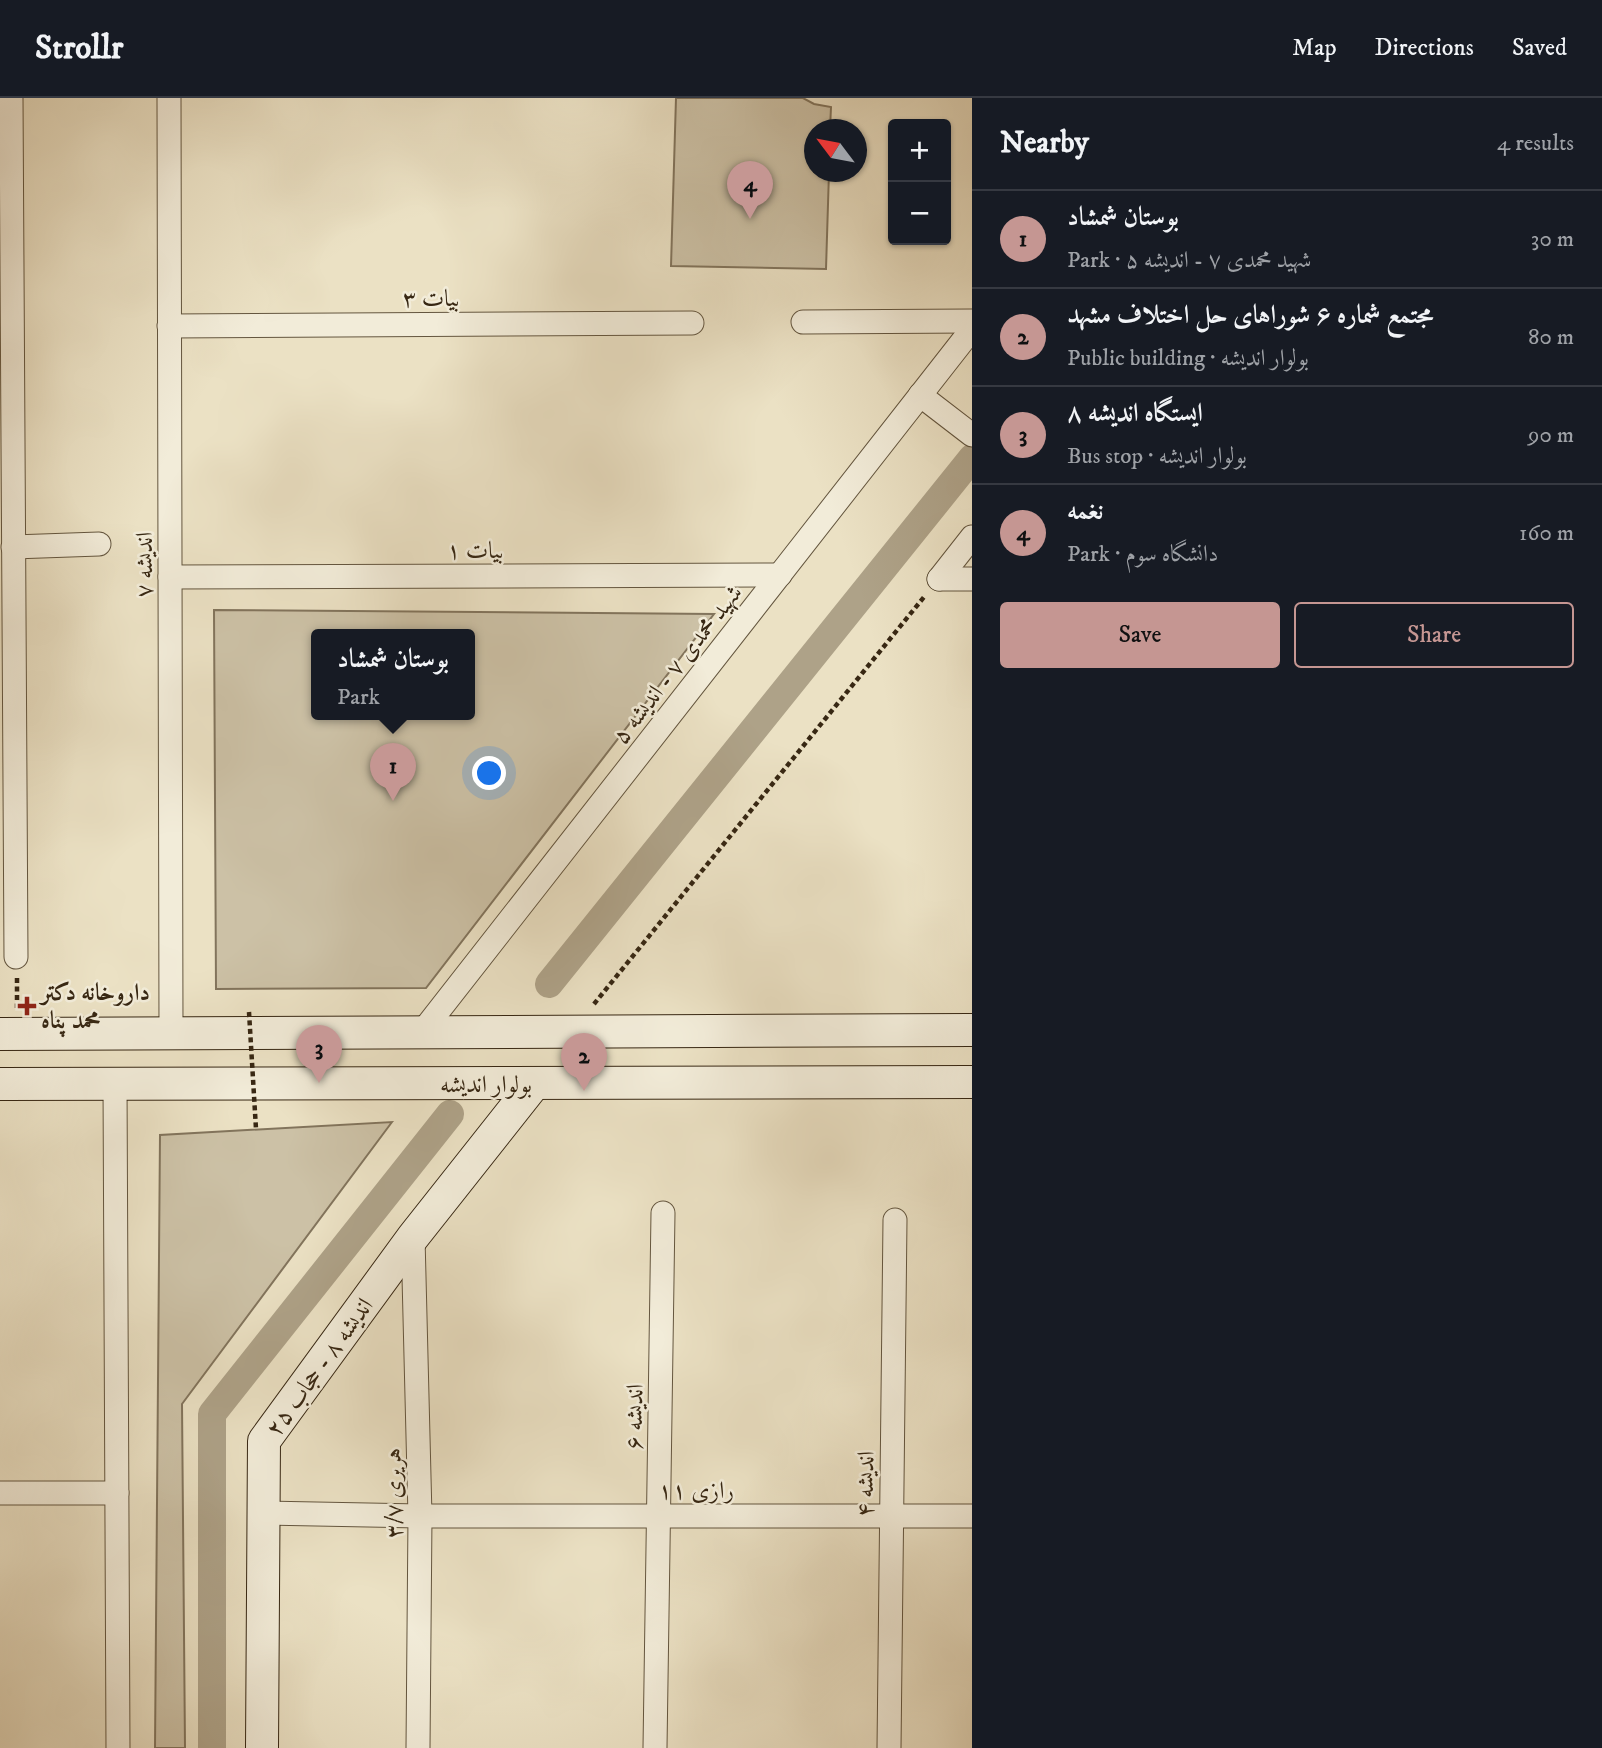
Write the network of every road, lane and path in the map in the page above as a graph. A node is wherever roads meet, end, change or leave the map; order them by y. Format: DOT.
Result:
graph roads {
  1 [pos="11,98"];
  2 [pos="169,98"];
  3 [pos="6,310"];
  4 [pos="972,321"];
  5 [pos="803,322"];
  6 [pos="692,323"];
  7 [pos="169,326"];
  8 [pos="972,329"];
  9 [pos="920,395"];
  10 [pos="972,435"];
  11 [pos="972,537"];
  12 [pos="99,544"];
  13 [pos="13,547"];
  14 [pos="780,575"];
  15 [pos="170,577"];
  16 [pos="939,579"];
  17 [pos="972,579"];
  18 [pos="7,583"];
  19 [pos="8,800"];
  20 [pos="16,957"];
  21 [pos="249,1012"];
  22 [pos="972,1030"];
  23 [pos="171,1031"];
  24 [pos="572,1031"];
  25 [pos="422,1032"];
  26 [pos="8,1034"];
  27 [pos="115,1082"];
  28 [pos="972,1082"];
  29 [pos="0,1084"];
  30 [pos="534,1084"];
  31 [pos="256,1129"];
  32 [pos="663,1213"];
  33 [pos="895,1220"];
  34 [pos="413,1237"];
  35 [pos="0,1493"];
  36 [pos="117,1493"];
  37 [pos="264,1513"];
  38 [pos="421,1516"];
  39 [pos="658,1516"];
  40 [pos="891,1516"];
  41 [pos="972,1516"];
  42 [pos="118,1748"];
  43 [pos="262,1748"];
  44 [pos="418,1748"];
  45 [pos="655,1748"];
  46 [pos="889,1748"];
  1 -- 3 [label="street"];
  2 -- 7 [label="street, اندیشه ۷"];
  3 -- 13 [label="street"];
  4 -- 5 [label="street"];
  6 -- 7 [label="street, بیات ۳"];
  7 -- 15 [label="street, اندیشه ۷"];
  8 -- 9 [label="street, شهید محمدی ۷ - اندیشه ۵"];
  9 -- 10 [label="street"];
  9 -- 14 [label="street, شهید محمدی ۷ - اندیشه ۵"];
  11 -- 16 [label="street"];
  12 -- 13 [label="street"];
  13 -- 18 [label="street"];
  14 -- 15 [label="street, بیات ۱"];
  14 -- 25 [label="street, شهید محمدی ۷ - اندیشه ۵"];
  15 -- 23 [label="street, اندیشه ۷"];
  16 -- 17 [label="street"];
  16 -- 24 [label="path"];
  18 -- 19 [label="street"];
  19 -- 20 [label="street"];
  20 -- 26 [label="path"];
  21 -- 31 [label="path, bridge"];
  22 -- 24 [label="main road"];
  23 -- 25 [label="main road"];
  23 -- 26 [label="main road"];
  24 -- 25 [label="main road"];
  27 -- 29 [label="main road, بولوار اندیشه"];
  27 -- 30 [label="main road, بولوار اندیشه"];
  27 -- 36 [label="street"];
  28 -- 30 [label="main road, بولوار اندیشه"];
  30 -- 34 [label="main road, اندیشه ۸ - حجاب ۲۵"];
  32 -- 39 [label="street, اندیشه ۶"];
  33 -- 40 [label="street, اندیشه ۴"];
  34 -- 37 [label="main road, اندیشه ۸ - حجاب ۲۵"];
  34 -- 38 [label="street, هریری ۳/۷"];
  35 -- 36 [label="street"];
  36 -- 42 [label="street"];
  37 -- 38 [label="street, رازی ۱۱"];
  37 -- 43 [label="main road, اندیشه ۸ - حجاب ۲۵"];
  38 -- 39 [label="street, رازی ۱۱"];
  38 -- 44 [label="street, هریری ۳/۷"];
  39 -- 40 [label="street, رازی ۱۱"];
  39 -- 45 [label="street, اندیشه ۶"];
  40 -- 41 [label="street, رازی ۱۱"];
  40 -- 46 [label="street, اندیشه ۴"];
}
